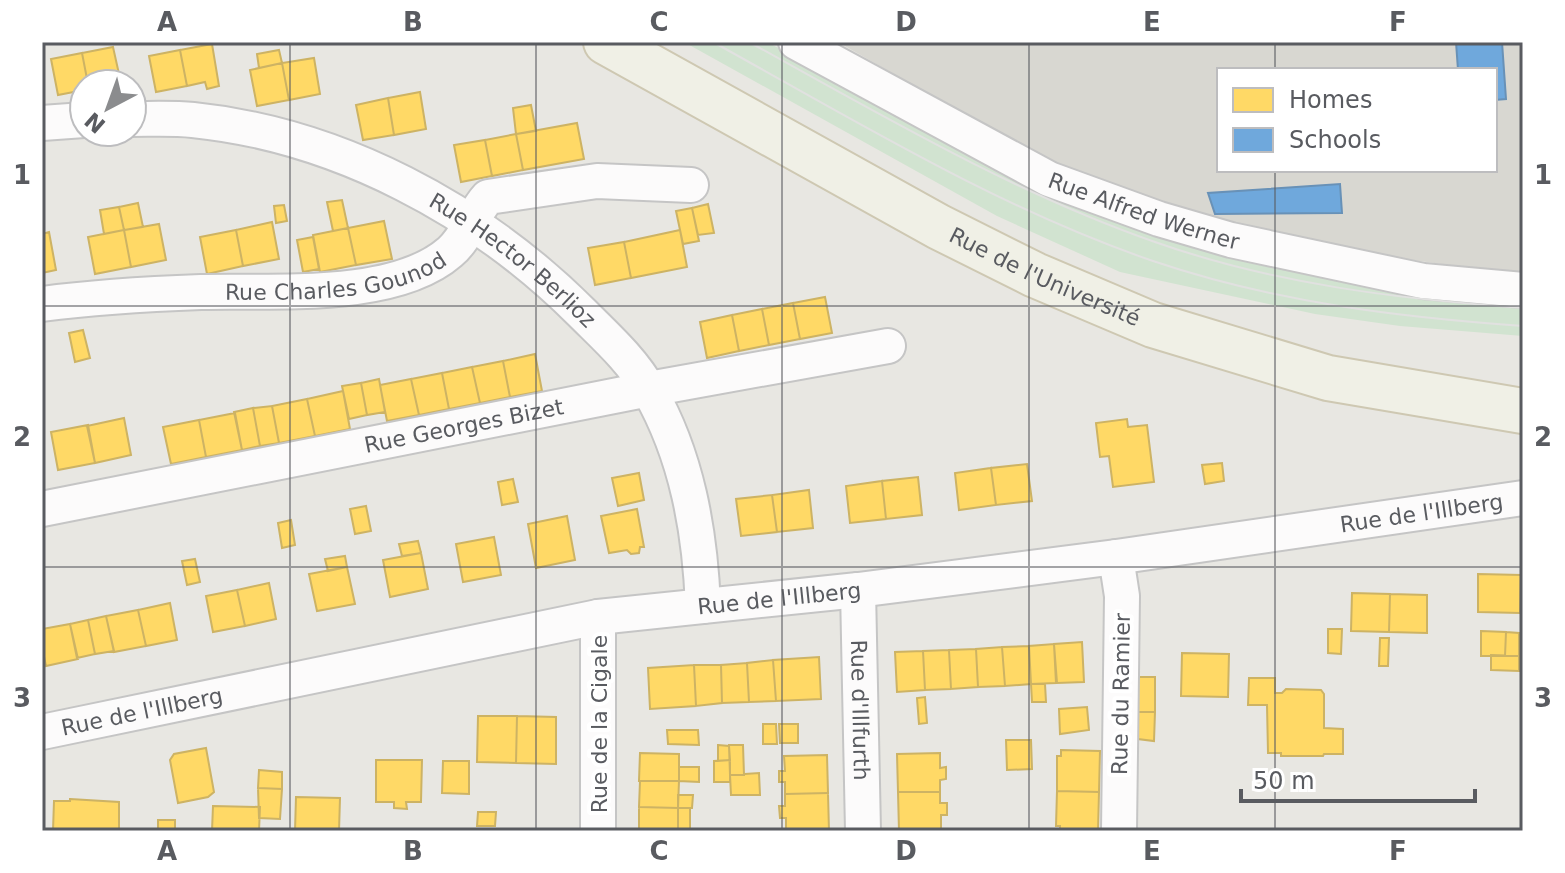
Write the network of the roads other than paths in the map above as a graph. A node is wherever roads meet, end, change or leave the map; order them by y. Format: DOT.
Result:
graph roads {
  1 [pos="606,42"];
  2 [pos="796,42"];
  3 [pos="148,119"];
  4 [pos="68,121"];
  5 [pos="42,123"];
  6 [pos="691,185"];
  7 [pos="471,223"];
  8 [pos="1523,290"];
  9 [pos="42,304"];
  10 [pos="888,346"];
  11 [pos="649,389"];
  12 [pos="1523,411"];
  13 [pos="1523,498"];
  14 [pos="42,509"];
  15 [pos="1116,557"];
  16 [pos="858,590"];
  17 [pos="703,606"];
  18 [pos="598,617"];
  19 [pos="42,732"];
  20 [pos="598,831"];
  21 [pos="863,831"];
  22 [pos="1119,831"];
  1 -- 12 [label="main road, Rue de l'Université"];
  2 -- 8 [label="street, Rue Alfred Werner"];
  3 -- 7 [label="street, Rue Hector Berlioz"];
  4 -- 5 [label="street"];
  6 -- 7 [label="street, Rue Charles Gounod"];
  7 -- 9 [label="street, Rue Charles Gounod"];
  7 -- 11 [label="street, Rue Hector Berlioz"];
  10 -- 11 [label="street, Rue Georges Bizet"];
  11 -- 14 [label="street, Rue Georges Bizet"];
  11 -- 17 [label="street, Rue Hector Berlioz"];
  13 -- 15 [label="street, Rue de l'Illberg"];
  15 -- 16 [label="street, Rue de l'Illberg"];
  15 -- 22 [label="street, Rue du Ramier"];
  16 -- 17 [label="street, Rue de l'Illberg"];
  16 -- 21 [label="street, Rue d'Illfurth"];
  17 -- 18 [label="street, Rue de l'Illberg"];
  18 -- 19 [label="street, Rue de l'Illberg"];
  18 -- 20 [label="street, Rue de la Cigale"];
}
